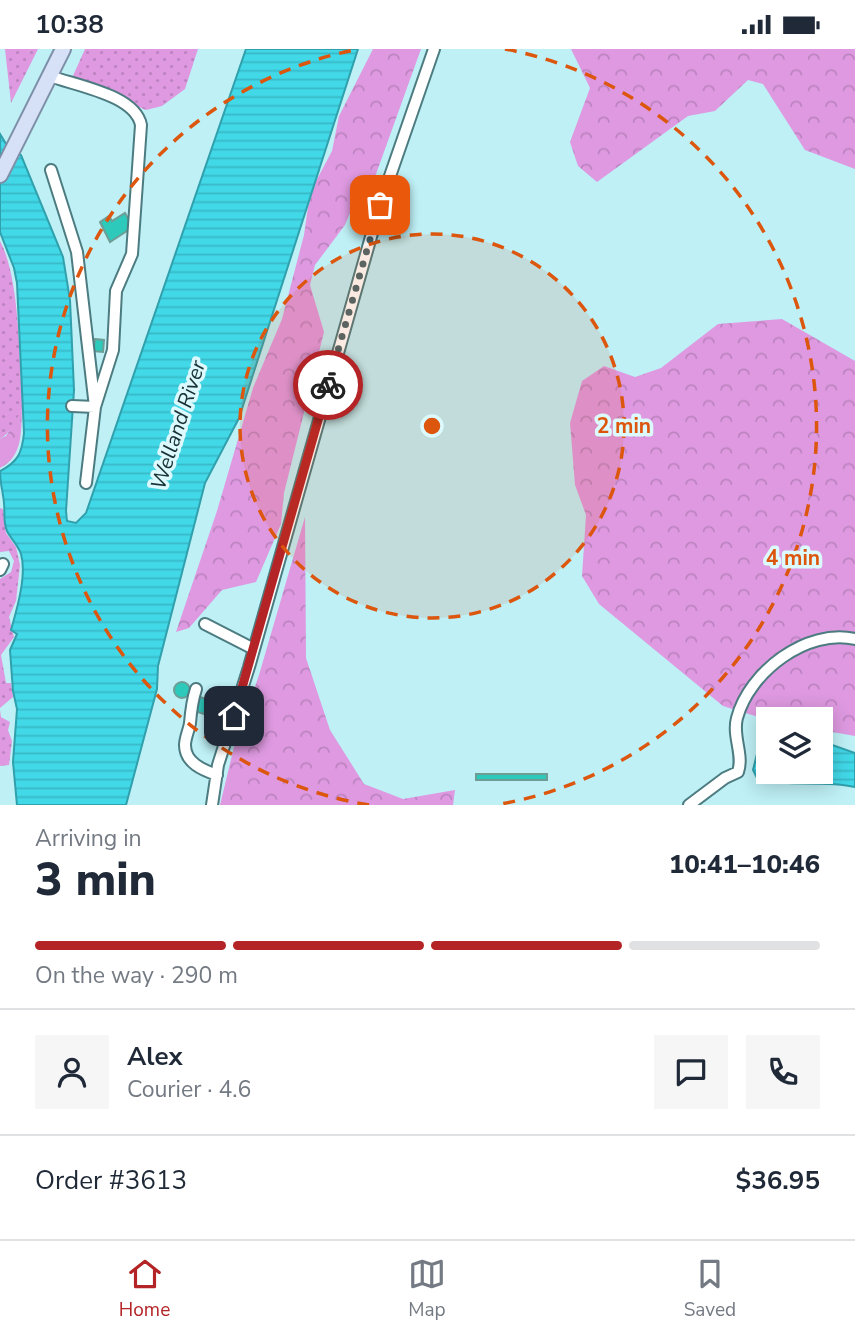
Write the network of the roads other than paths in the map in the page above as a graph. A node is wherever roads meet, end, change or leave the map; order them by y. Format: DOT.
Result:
graph roads {
  1 [pos="62,49"];
  2 [pos="434,49"];
  3 [pos="50,76"];
  4 [pos="51,170"];
  5 [pos="0,175"];
  6 [pos="72,406"];
  7 [pos="95,407"];
  8 [pos="86,483"];
  9 [pos="205,624"];
  10 [pos="855,639"];
  11 [pos="254,649"];
  12 [pos="196,689"];
  13 [pos="217,775"];
  14 [pos="212,805"];
  15 [pos="689,805"];
  1 -- 3 [label="main road"];
  2 -- 11 [label="street"];
  3 -- 5 [label="main road"];
  3 -- 7 [label="street"];
  4 -- 7 [label="street"];
  6 -- 7 [label="street"];
  7 -- 8 [label="street"];
  9 -- 11 [label="street"];
  10 -- 15 [label="street"];
  11 -- 13 [label="street"];
  12 -- 13 [label="street"];
  13 -- 14 [label="street"];
}
